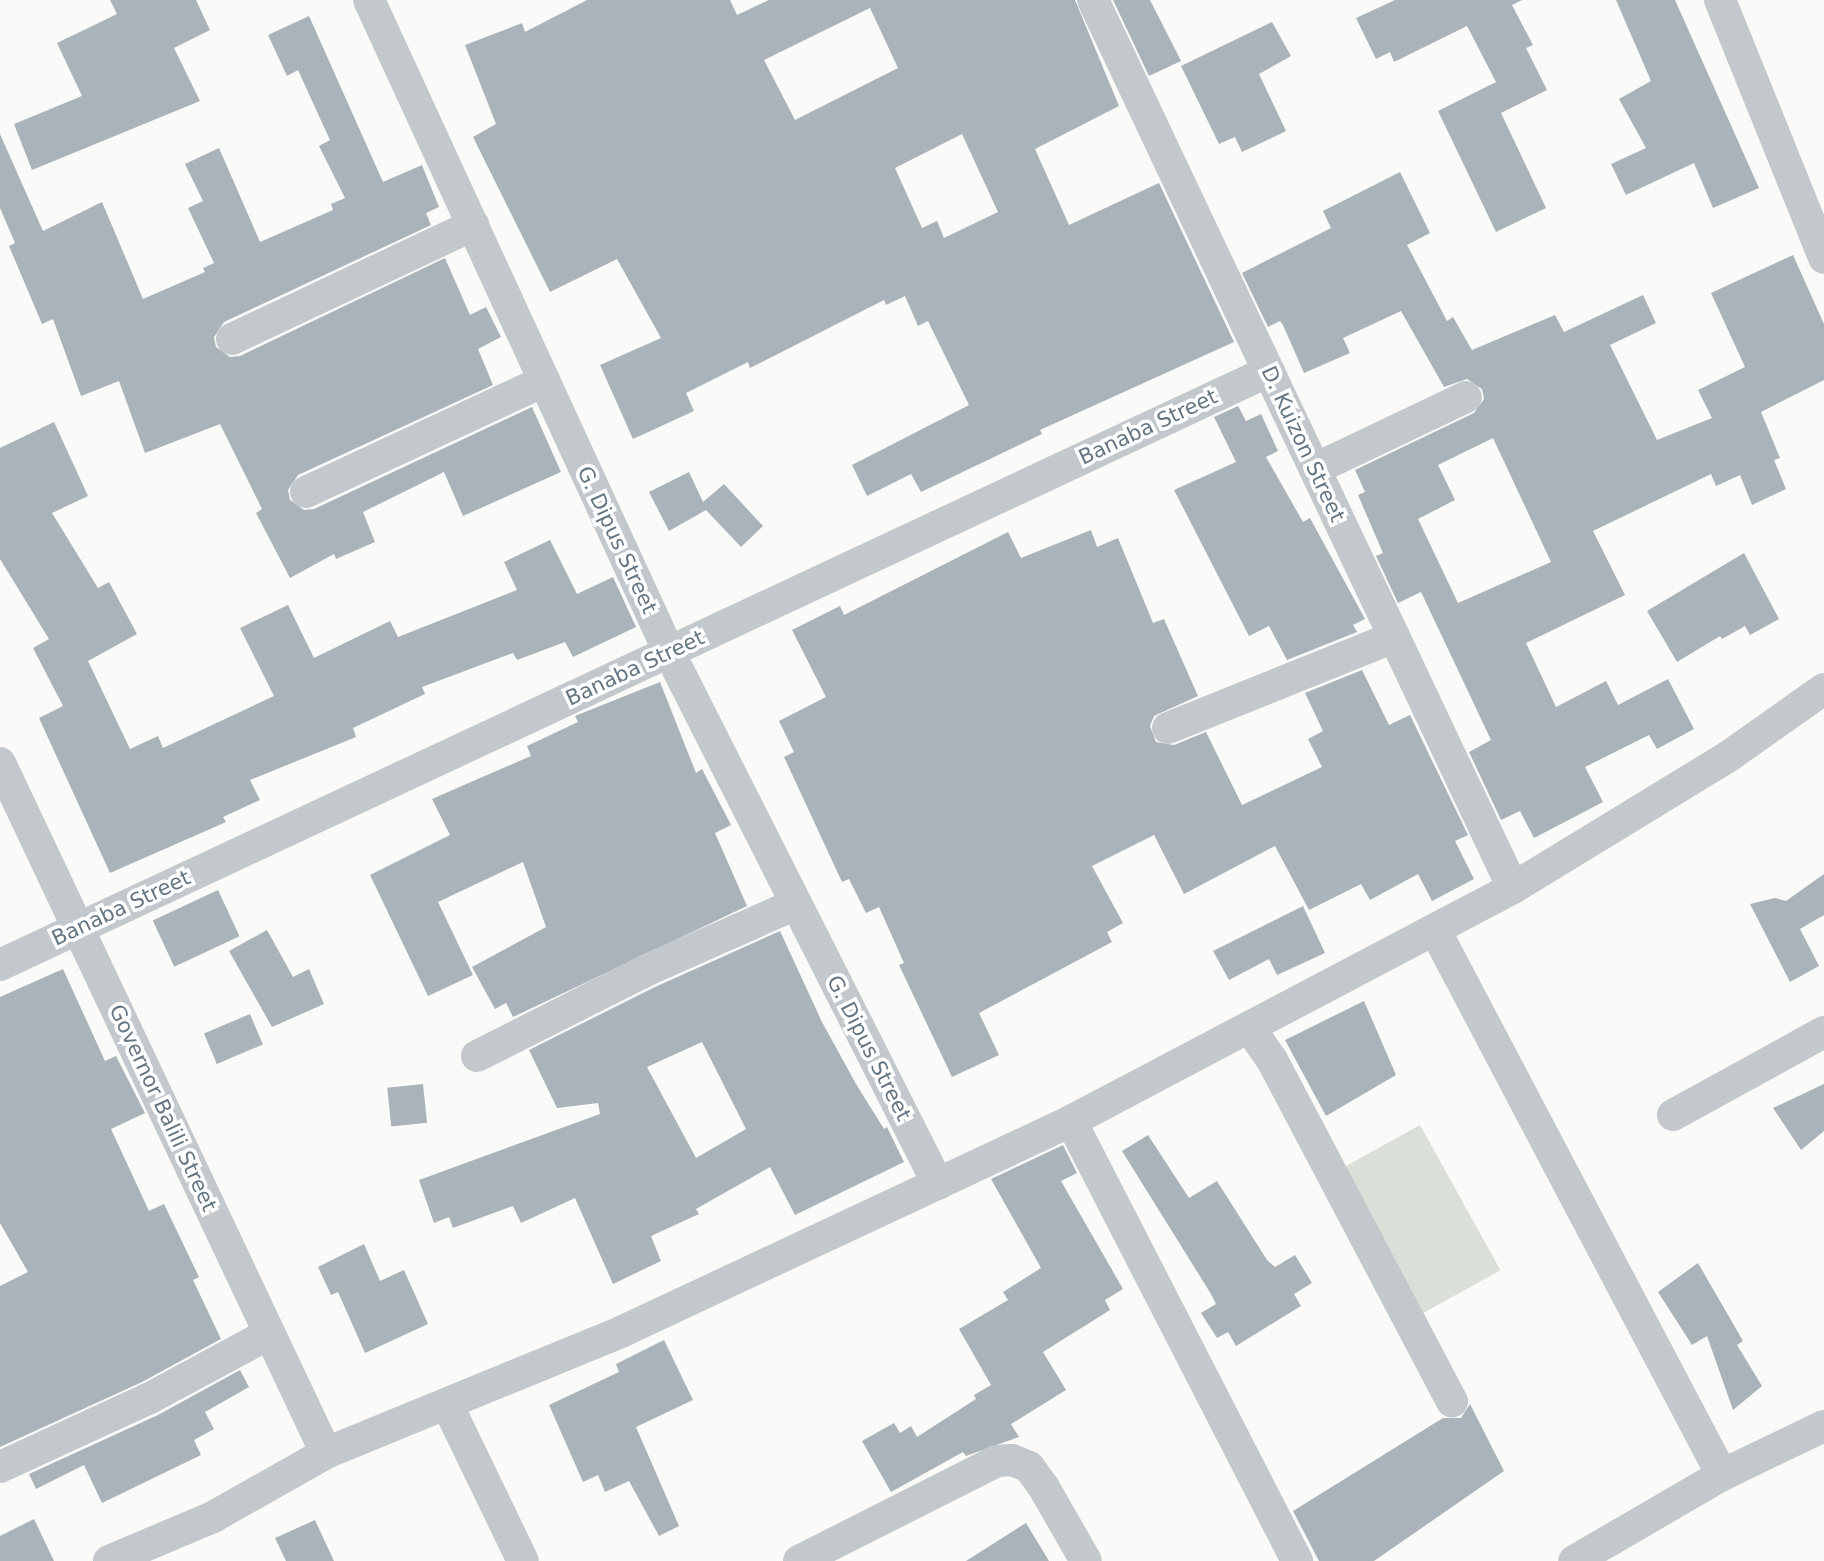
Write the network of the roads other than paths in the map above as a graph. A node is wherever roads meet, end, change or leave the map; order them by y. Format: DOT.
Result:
graph roads {
  1 [pos="369,0"];
  2 [pos="1093,0"];
  3 [pos="1720,0"];
  4 [pos="473,225"];
  5 [pos="1824,258"];
  6 [pos="232,339"];
  7 [pos="1269,371"];
  8 [pos="544,381"];
  9 [pos="1466,397"];
  10 [pos="1315,469"];
  11 [pos="306,492"];
  12 [pos="1394,637"];
  13 [pos="669,652"];
  14 [pos="1824,689"];
  15 [pos="1168,728"];
  16 [pos="0,763"];
  17 [pos="1513,888"];
  18 [pos="796,904"];
  19 [pos="78,927"];
  20 [pos="1436,932"];
  21 [pos="0,965"];
  22 [pos="1249,1027"];
  23 [pos="1824,1032"];
  24 [pos="477,1056"];
  25 [pos="1672,1115"];
  26 [pos="1071,1121"];
  27 [pos="938,1184"];
  28 [pos="270,1333"];
  29 [pos="1452,1402"];
  30 [pos="447,1404"];
  31 [pos="1824,1426"];
  32 [pos="326,1453"];
  33 [pos="0,1467"];
  34 [pos="1722,1475"];
  35 [pos="109,1561"];
  36 [pos="523,1561"];
  37 [pos="799,1561"];
  38 [pos="1086,1561"];
  39 [pos="1297,1561"];
  40 [pos="1574,1561"];
  1 -- 4 [label="street, G. Dipus Street"];
  2 -- 7 [label="street, D. Kuizon Street"];
  3 -- 5 [label="street"];
  4 -- 6 [label="street"];
  4 -- 8 [label="street, G. Dipus Street"];
  7 -- 10 [label="street, D. Kuizon Street"];
  7 -- 13 [label="street, Banaba Street"];
  8 -- 11 [label="street"];
  8 -- 13 [label="street, G. Dipus Street"];
  9 -- 10 [label="street"];
  10 -- 12 [label="street, D. Kuizon Street"];
  12 -- 15 [label="street"];
  12 -- 17 [label="street, D. Kuizon Street"];
  13 -- 18 [label="street, G. Dipus Street"];
  13 -- 19 [label="street, Banaba Street"];
  14 -- 17 [label="street"];
  16 -- 19 [label="street, Governor Balili Street"];
  17 -- 20 [label="street"];
  18 -- 24 [label="street"];
  18 -- 27 [label="street, G. Dipus Street"];
  19 -- 21 [label="street, Banaba Street"];
  19 -- 28 [label="street, Governor Balili Street"];
  20 -- 22 [label="street"];
  20 -- 34 [label="street"];
  22 -- 26 [label="street"];
  22 -- 29 [label="street"];
  23 -- 25 [label="street"];
  26 -- 27 [label="street"];
  26 -- 39 [label="street"];
  27 -- 30 [label="street"];
  28 -- 32 [label="street, Governor Balili Street"];
  28 -- 33 [label="street"];
  30 -- 32 [label="street"];
  30 -- 36 [label="street"];
  31 -- 34 [label="street"];
  32 -- 35 [label="street"];
  34 -- 40 [label="street"];
  37 -- 38 [label="street"];
}
